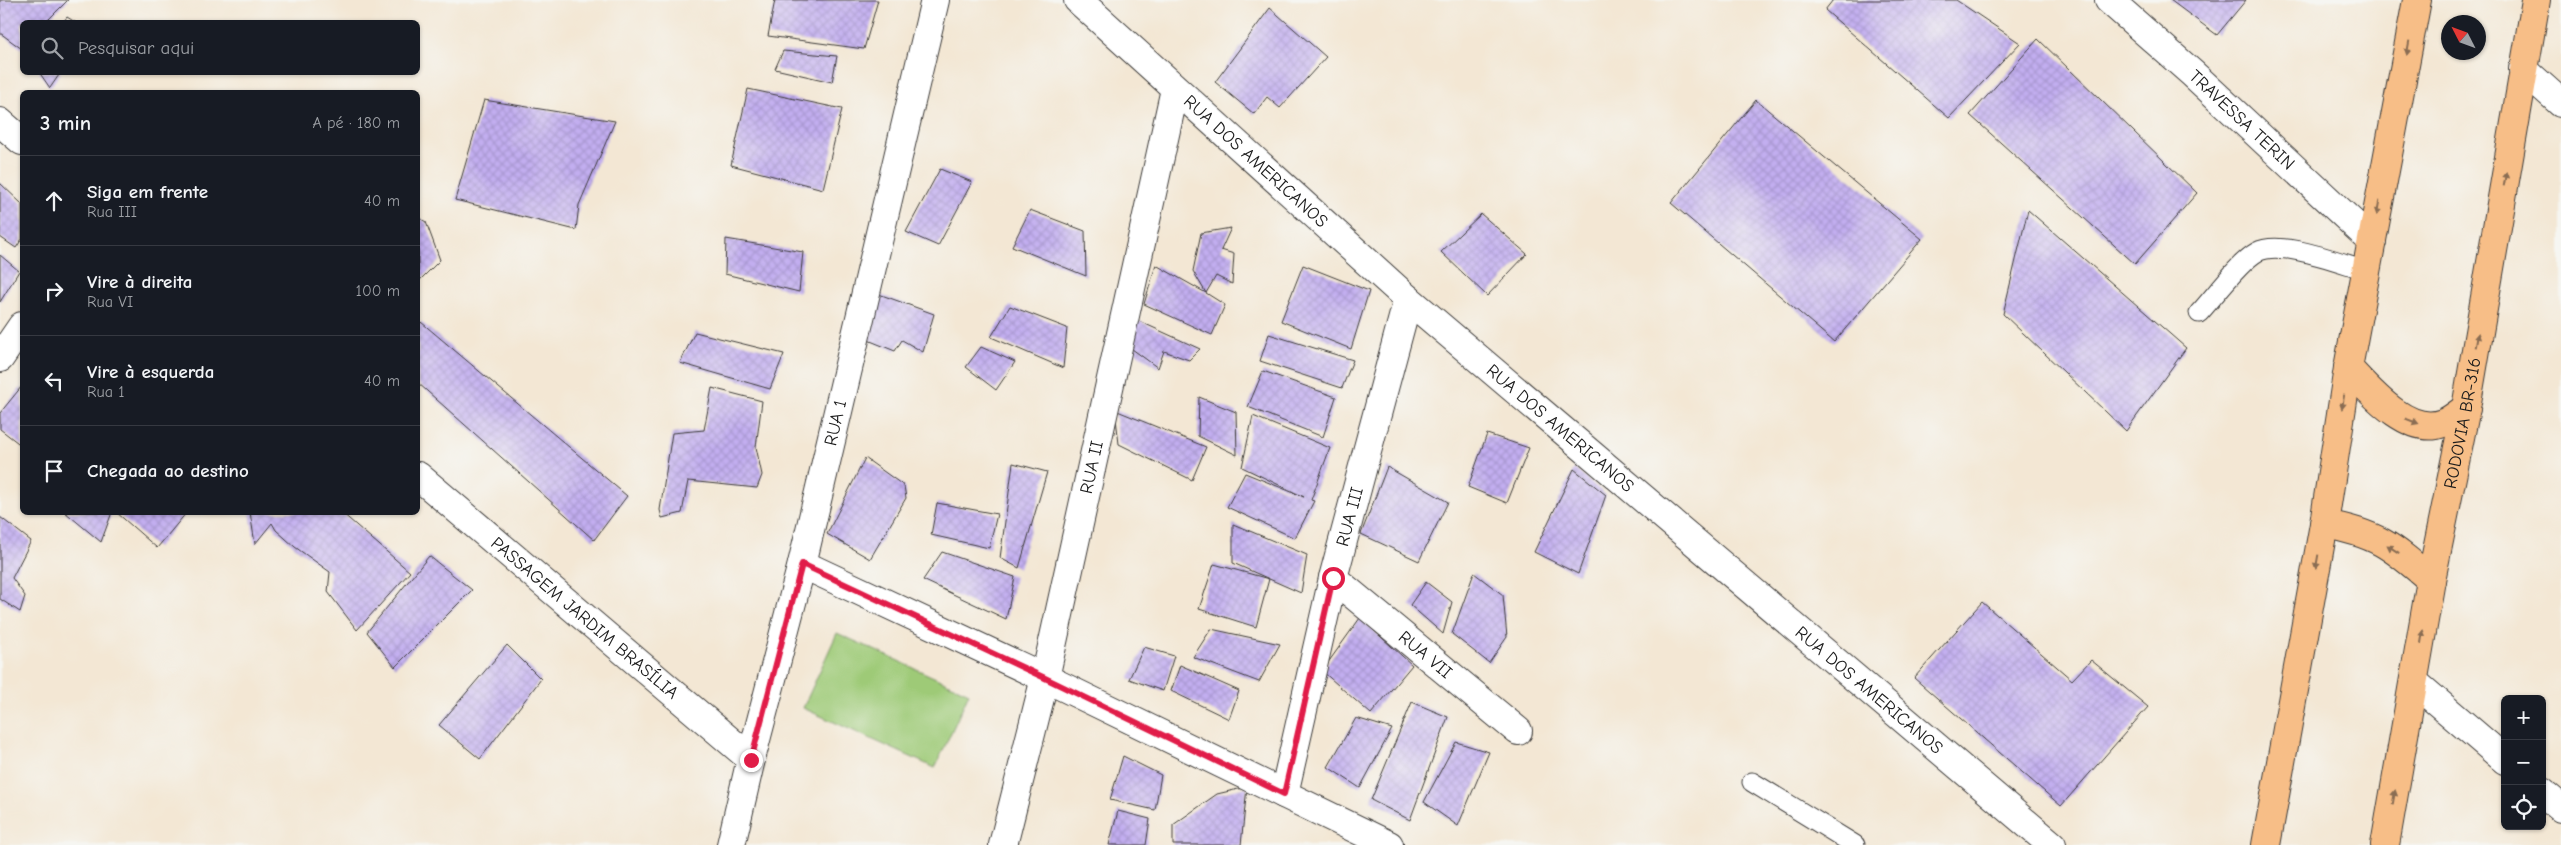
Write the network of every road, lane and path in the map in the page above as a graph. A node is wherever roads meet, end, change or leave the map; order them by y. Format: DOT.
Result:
graph roads {
  1 [pos="935,0"];
  2 [pos="1078,0"];
  3 [pos="2109,0"];
  4 [pos="2417,0"];
  5 [pos="2536,0"];
  6 [pos="2523,69"];
  7 [pos="1175,89"];
  8 [pos="2561,103"];
  9 [pos="0,122"];
  10 [pos="20,139"];
  11 [pos="2372,241"];
  12 [pos="2366,270"];
  13 [pos="1408,299"];
  14 [pos="2199,313"];
  15 [pos="20,329"];
  16 [pos="0,358"];
  17 [pos="2348,368"];
  18 [pos="2466,408"];
  19 [pos="420,478"];
  20 [pos="2324,524"];
  21 [pos="802,564"];
  22 [pos="1333,578"];
  23 [pos="2431,580"];
  24 [pos="1045,678"];
  25 [pos="2414,682"];
  26 [pos="1518,731"];
  27 [pos="2501,757"];
  28 [pos="751,760"];
  29 [pos="1752,782"];
  30 [pos="1284,794"];
  31 [pos="2546,795"];
  32 [pos="2561,808"];
  33 [pos="731,845"];
  34 [pos="1002,845"];
  35 [pos="1389,845"];
  36 [pos="1855,845"];
  37 [pos="2052,845"];
  38 [pos="2266,845"];
  39 [pos="2385,845"];
  1 -- 21 [label="street, RUA 1"];
  2 -- 7 [label="street, RUA DOS AMERICANOS"];
  3 -- 11 [label="street, TRAVESSA TERIN"];
  4 -- 11 [label="highway, one-way"];
  5 -- 6 [label="highway, RODOVIA BR-316"];
  6 -- 8 [label="street"];
  18 -- 6 [label="highway, RODOVIA BR-316, one-way"];
  7 -- 13 [label="street, RUA DOS AMERICANOS"];
  7 -- 24 [label="street, RUA II"];
  9 -- 10 [label="street"];
  11 -- 12 [label="highway"];
  12 -- 14 [label="lane"];
  12 -- 17 [label="highway"];
  13 -- 22 [label="street, RUA III"];
  13 -- 37 [label="street, RUA DOS AMERICANOS"];
  15 -- 16 [label="street"];
  17 -- 18 [label="highway, one-way"];
  17 -- 20 [label="highway, one-way"];
  18 -- 23 [label="highway, RODOVIA BR-316"];
  19 -- 28 [label="street, PASSAGEM JARDIM BRASÍLIA"];
  23 -- 20 [label="highway, one-way"];
  20 -- 38 [label="highway, one-way"];
  21 -- 24 [label="street"];
  21 -- 28 [label="street, RUA 1"];
  22 -- 26 [label="street, RUA VII"];
  22 -- 30 [label="street, RUA III"];
  25 -- 23 [label="highway, RODOVIA BR-316, one-way"];
  24 -- 30 [label="street"];
  24 -- 34 [label="street, RUA II"];
  25 -- 27 [label="street"];
  39 -- 25 [label="highway, RODOVIA BR-316, one-way"];
  28 -- 33 [label="street, RUA 1"];
  29 -- 36 [label="lane"];
  30 -- 35 [label="street"];
  31 -- 32 [label="street"];
}
